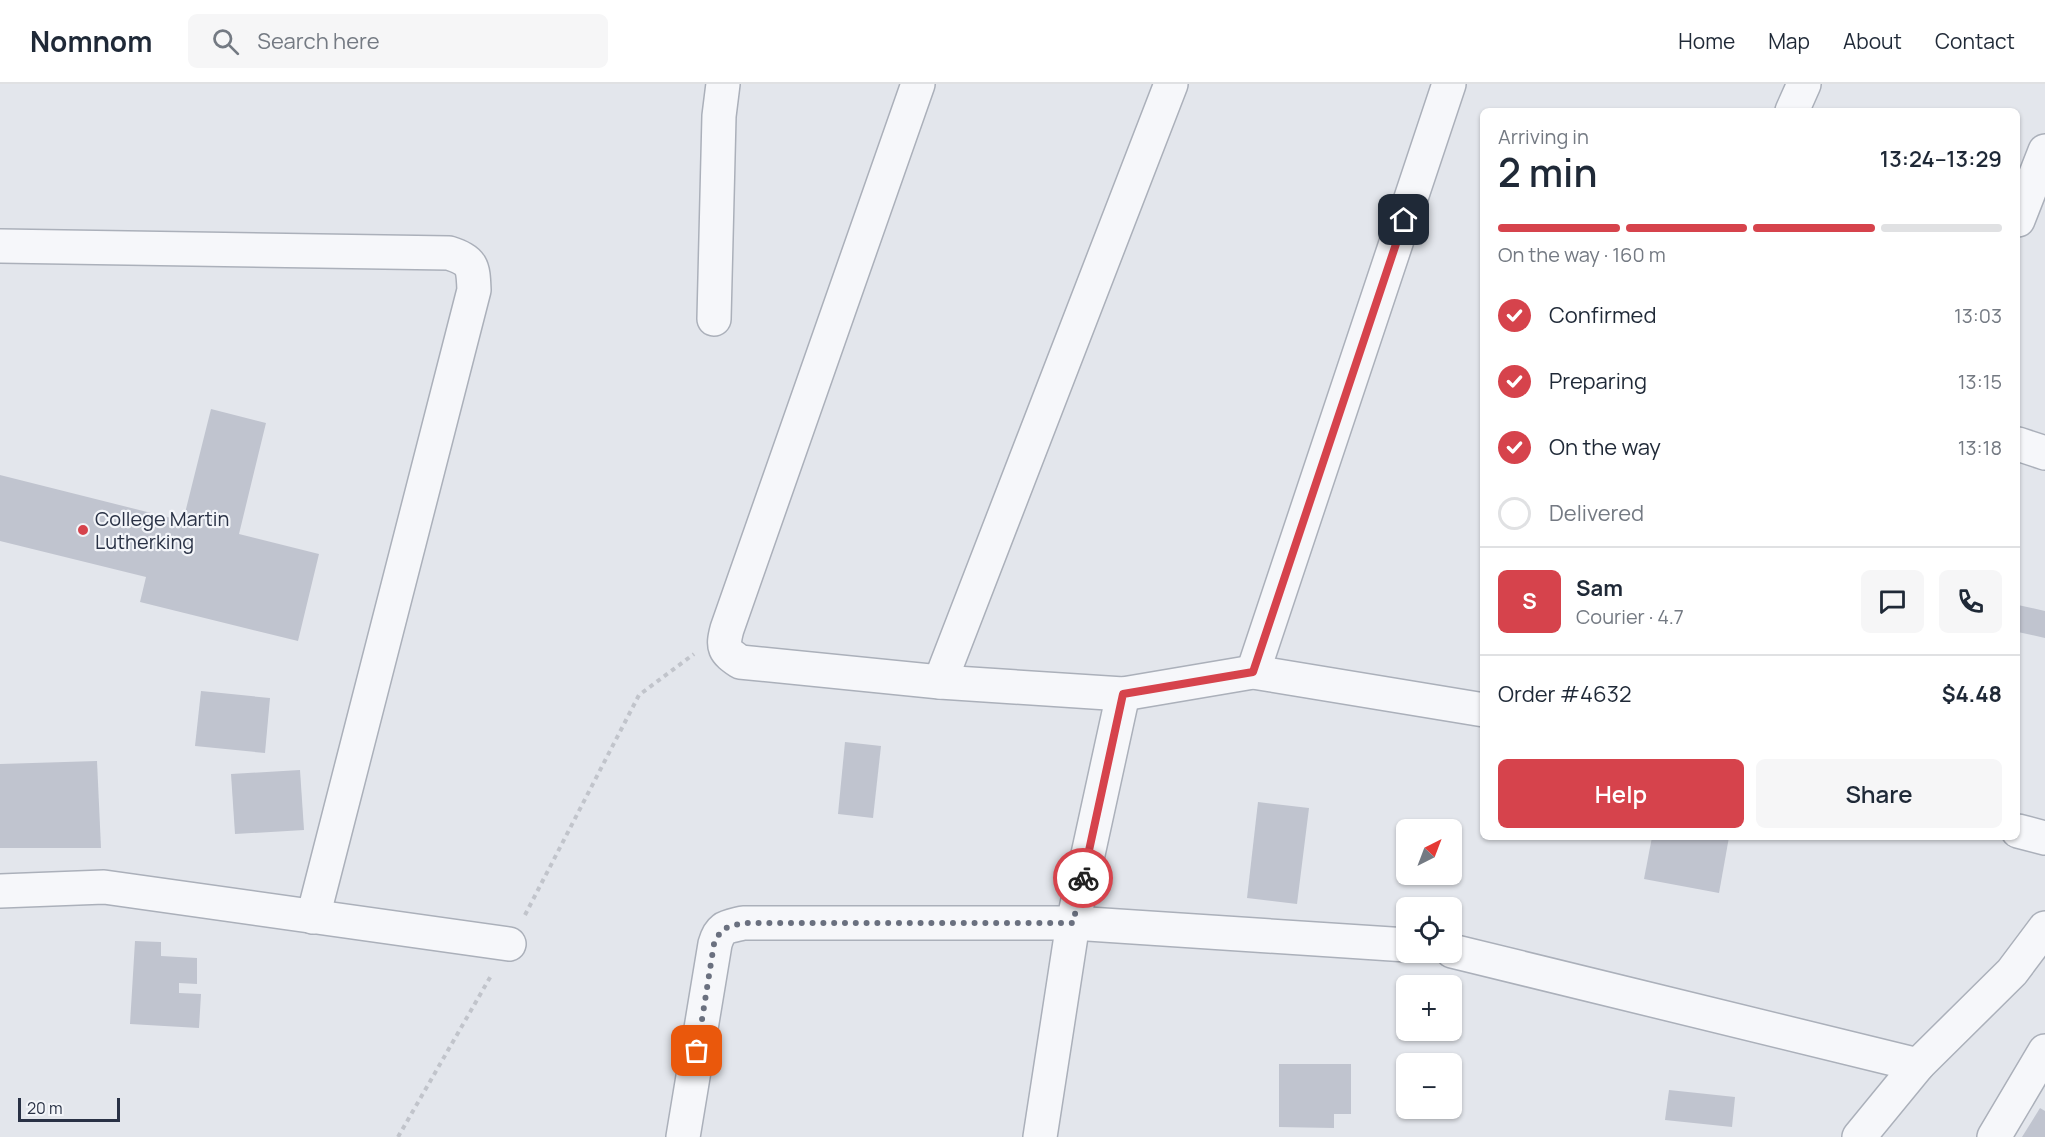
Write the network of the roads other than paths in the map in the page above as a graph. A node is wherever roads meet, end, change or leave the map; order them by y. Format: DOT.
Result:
graph roads {
  1 [pos="723,84"];
  2 [pos="918,84"];
  3 [pos="1171,84"];
  4 [pos="1449,84"];
  5 [pos="1804,84"];
  6 [pos="1793,108"];
  7 [pos="2045,151"];
  8 [pos="2020,215"];
  9 [pos="0,246"];
  10 [pos="714,319"];
  11 [pos="2020,445"];
  12 [pos="2045,453"];
  13 [pos="1253,672"];
  14 [pos="940,682"];
  15 [pos="1123,694"];
  16 [pos="1480,709"];
  17 [pos="2020,832"];
  18 [pos="2045,838"];
  19 [pos="0,891"];
  20 [pos="313,917"];
  21 [pos="1073,923"];
  22 [pos="2045,928"];
  23 [pos="509,944"];
  24 [pos="1396,944"];
  25 [pos="1462,953"];
  26 [pos="2045,1051"];
  27 [pos="1918,1065"];
  28 [pos="683,1137"];
  29 [pos="1040,1137"];
  30 [pos="1858,1137"];
  31 [pos="1994,1137"];
  1 -- 10 [label="street"];
  2 -- 14 [label="street"];
  3 -- 14 [label="street"];
  4 -- 13 [label="street"];
  5 -- 6 [label="street"];
  7 -- 8 [label="street"];
  9 -- 20 [label="street"];
  11 -- 12 [label="street"];
  13 -- 15 [label="street"];
  13 -- 16 [label="street"];
  14 -- 15 [label="street"];
  15 -- 21 [label="street"];
  17 -- 18 [label="street"];
  19 -- 20 [label="street"];
  20 -- 23 [label="street"];
  21 -- 24 [label="street"];
  21 -- 28 [label="street"];
  21 -- 29 [label="street"];
  22 -- 27 [label="street"];
  25 -- 27 [label="street"];
  26 -- 31 [label="street"];
  27 -- 30 [label="street"];
}
